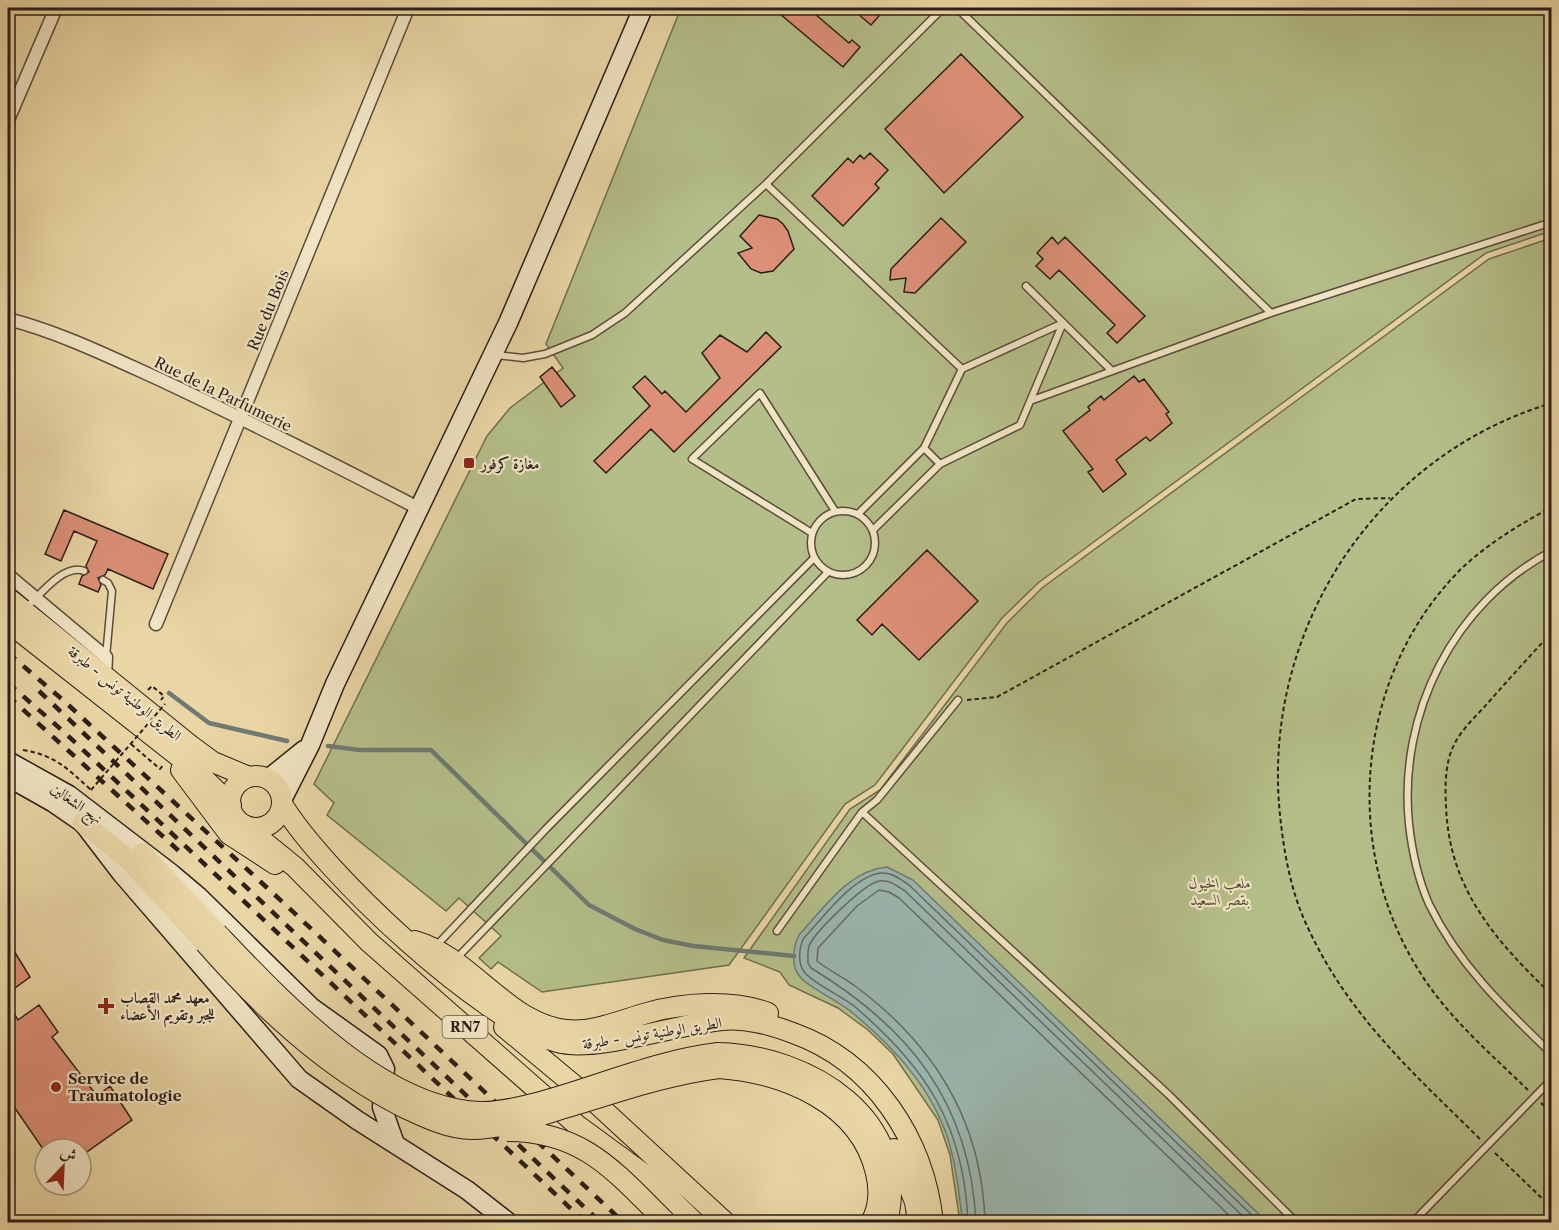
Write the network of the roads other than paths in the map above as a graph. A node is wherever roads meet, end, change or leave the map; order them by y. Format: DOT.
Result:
graph roads {
  1 [pos="56,8"];
  2 [pos="408,8"];
  3 [pos="643,8"];
  4 [pos="943,8"];
  5 [pos="957,8"];
  6 [pos="8,120"];
  7 [pos="766,184"];
  8 [pos="1551,222"];
  9 [pos="1026,286"];
  10 [pos="1271,313"];
  11 [pos="8,319"];
  12 [pos="1063,323"];
  13 [pos="492,355"];
  14 [pos="962,369"];
  15 [pos="1111,370"];
  16 [pos="1030,401"];
  17 [pos="241,417"];
  18 [pos="924,448"];
  19 [pos="940,464"];
  20 [pos="420,509"];
  21 [pos="835,511"];
  22 [pos="858,514"];
  23 [pos="873,531"];
  24 [pos="812,533"];
  25 [pos="1551,551"];
  26 [pos="814,558"];
  27 [pos="84,572"];
  28 [pos="828,572"];
  29 [pos="8,575"];
  30 [pos="103,580"];
  31 [pos="8,598"];
  32 [pos="22,611"];
  33 [pos="156,624"];
  34 [pos="106,667"];
  35 [pos="958,700"];
  36 [pos="156,741"];
  37 [pos="310,746"];
  38 [pos="8,761"];
  39 [pos="258,778"];
  40 [pos="10,785"];
  41 [pos="282,802"];
  42 [pos="231,805"];
  43 [pos="862,812"];
  44 [pos="83,823"];
  45 [pos="242,824"];
  46 [pos="142,853"];
  47 [pos="323,897"];
  48 [pos="777,931"];
  49 [pos="211,938"];
  50 [pos="405,938"];
  51 [pos="435,947"];
  52 [pos="455,960"];
  53 [pos="465,990"];
  54 [pos="803,1036"];
  55 [pos="1551,1054"];
  56 [pos="718,1061"];
  57 [pos="1551,1079"];
  58 [pos="382,1107"];
  59 [pos="863,1113"];
  60 [pos="357,1120"];
  61 [pos="472,1129"];
  62 [pos="395,1144"];
  63 [pos="648,1177"];
  64 [pos="508,1222"];
  65 [pos="666,1222"];
  66 [pos="694,1222"];
  67 [pos="706,1222"];
  68 [pos="725,1222"];
  69 [pos="871,1222"];
  70 [pos="887,1222"];
  71 [pos="918,1222"];
  72 [pos="933,1222"];
  73 [pos="1296,1222"];
  74 [pos="1413,1222"];
  1 -- 6 [label="street"];
  2 -- 17 [label="street, Rue du Bois"];
  3 -- 13 [label="street"];
  4 -- 7 [label="lane"];
  5 -- 10 [label="lane"];
  7 -- 13 [label="lane"];
  7 -- 14 [label="lane"];
  8 -- 10 [label="lane"];
  9 -- 12 [label="lane"];
  10 -- 15 [label="lane"];
  11 -- 17 [label="street, Rue de la Parfumerie"];
  12 -- 14 [label="lane"];
  12 -- 15 [label="lane"];
  12 -- 16 [label="lane"];
  13 -- 20 [label="street"];
  14 -- 18 [label="lane"];
  15 -- 16 [label="lane"];
  16 -- 19 [label="lane"];
  17 -- 20 [label="street, Rue de la Parfumerie"];
  17 -- 33 [label="street, Rue du Bois"];
  18 -- 19 [label="lane"];
  18 -- 22 [label="lane"];
  19 -- 23 [label="lane"];
  20 -- 37 [label="street"];
  21 -- 22 [label="lane"];
  21 -- 24 [label="lane"];
  21 -- 24 [label="lane"];
  22 -- 23 [label="lane"];
  23 -- 28 [label="lane"];
  24 -- 26 [label="lane"];
  25 -- 55 [label="lane"];
  26 -- 28 [label="lane"];
  26 -- 51 [label="lane"];
  27 -- 32 [label="lane"];
  28 -- 52 [label="lane"];
  29 -- 32 [label="street"];
  30 -- 34 [label="lane"];
  31 -- 32 [label="main road, الطريق الوطنية تونس - طبرقة / RN7"];
  32 -- 34 [label="main road, الطريق الوطنية تونس - طبرقة / RN7"];
  32 -- 36 [label="main road, الطريق الوطنية تونس - طبرقة / RN7"];
  34 -- 39 [label="main road, الطريق الوطنية تونس - طبرقة / RN7"];
  35 -- 43 [label="lane"];
  36 -- 42 [label="main road, الطريق الوطنية تونس - طبرقة / RN7"];
  36 -- 47 [label="main road, RN7"];
  37 -- 39 [label="street"];
  37 -- 41 [label="street"];
  38 -- 46 [label="street, نهج الشغالين"];
  39 -- 41 [label="main road, RN7"];
  39 -- 42 [label="main road"];
  40 -- 44 [label="street"];
  41 -- 45 [label="main road"];
  41 -- 50 [label="main road, الطريق الوطنية تونس - طبرقة / RN7"];
  42 -- 45 [label="main road, RN7"];
  43 -- 48 [label="lane"];
  43 -- 73 [label="lane"];
  44 -- 49 [label="main road"];
  44 -- 60 [label="street"];
  45 -- 47 [label="main road, RN7"];
  46 -- 49 [label="main road"];
  46 -- 58 [label="street, نهج الشغالين"];
  47 -- 63 [label="main road, RN7"];
  49 -- 56 [label="main road, bridge"];
  49 -- 61 [label="main road, bridge"];
  50 -- 51 [label="main road"];
  50 -- 53 [label="main road, الطريق الوطنية تونس - طبرقة / RN7"];
  51 -- 52 [label="main road"];
  52 -- 54 [label="main road"];
  53 -- 54 [label="main road, الطريق الوطنية تونس - طبرقة / RN7"];
  53 -- 68 [label="main road"];
  54 -- 72 [label="main road, الطريق الوطنية تونس - طبرقة / RN7"];
  56 -- 59 [label="main road"];
  56 -- 61 [label="main road, bridge"];
  56 -- 69 [label="main road"];
  57 -- 74 [label="lane"];
  58 -- 60 [label="street"];
  58 -- 62 [label="street"];
  59 -- 70 [label="main road"];
  59 -- 71 [label="main road"];
  60 -- 62 [label="street"];
  61 -- 65 [label="main road, bridge"];
  62 -- 64 [label="street"];
  63 -- 66 [label="main road, RN7"];
  63 -- 67 [label="main road"];
}
